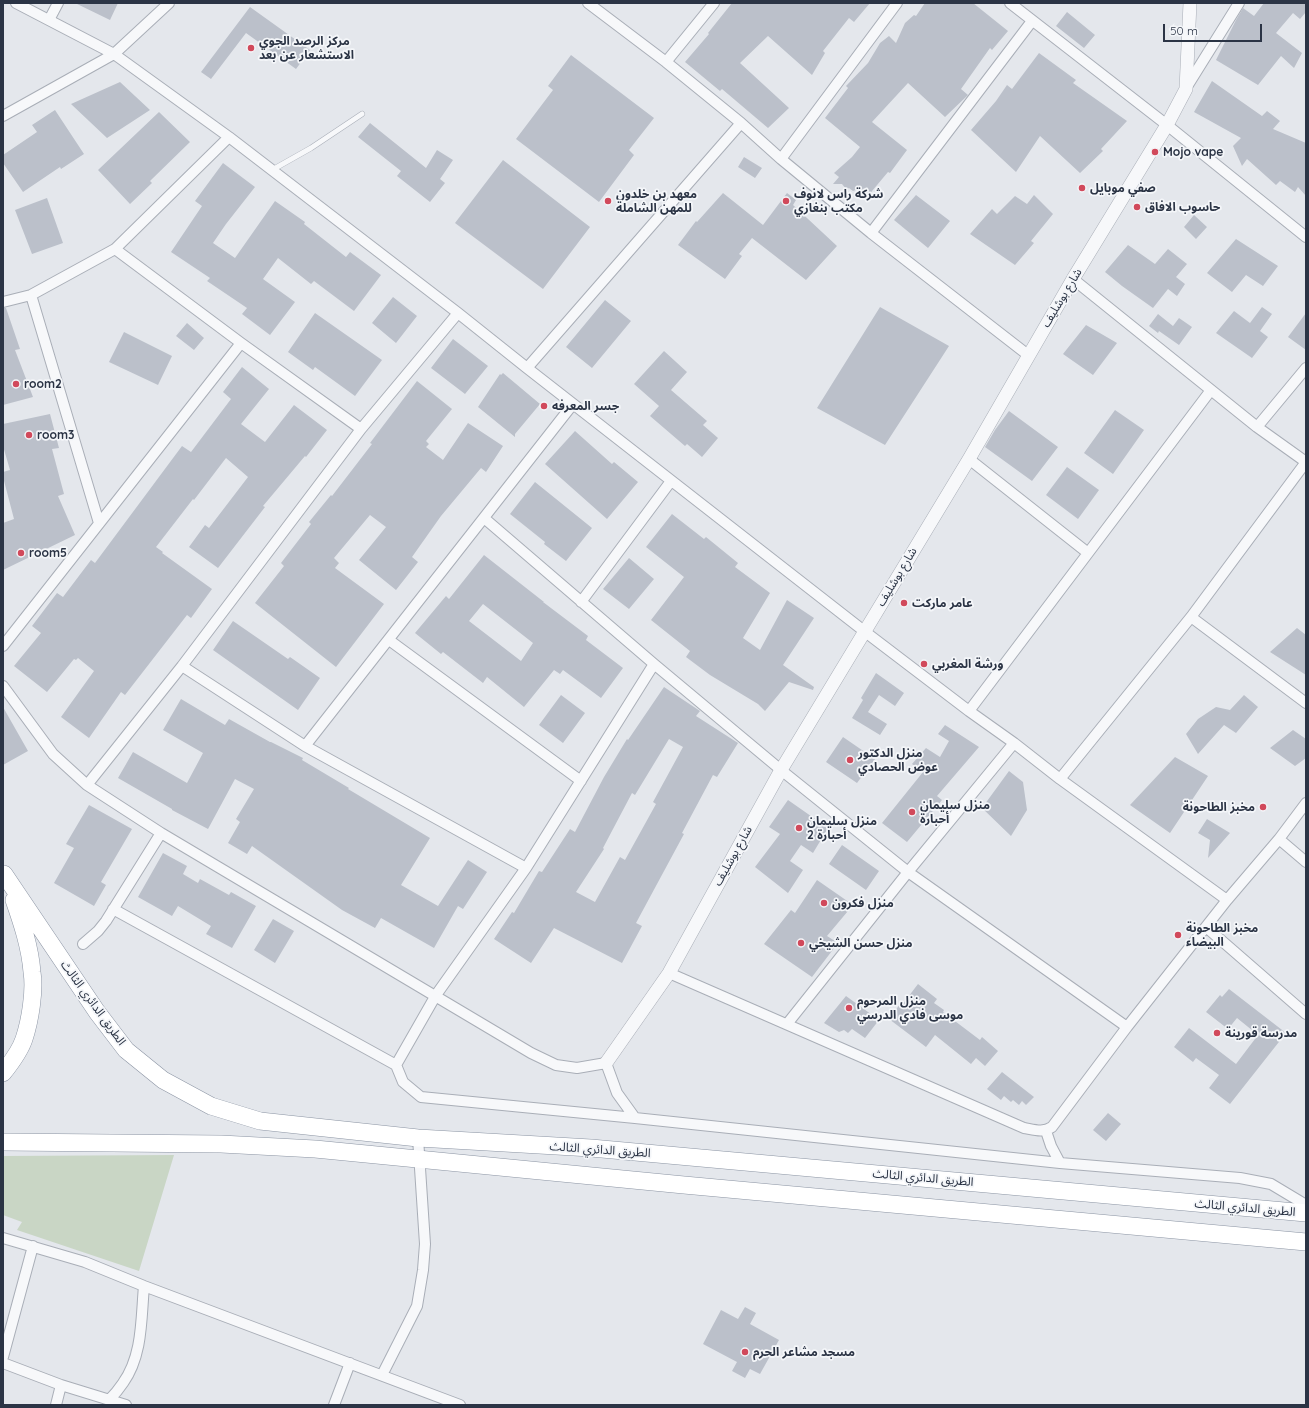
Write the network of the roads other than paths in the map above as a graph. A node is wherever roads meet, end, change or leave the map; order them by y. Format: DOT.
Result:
graph roads {
  1 [pos="16,3"];
  2 [pos="58,3"];
  3 [pos="169,3"];
  4 [pos="714,3"];
  5 [pos="897,3"];
  6 [pos="1010,3"];
  7 [pos="1190,3"];
  8 [pos="1239,3"];
  9 [pos="594,5"];
  10 [pos="49,20"];
  11 [pos="1032,21"];
  12 [pos="114,54"];
  13 [pos="666,62"];
  14 [pos="1186,89"];
  15 [pos="362,114"];
  16 [pos="3,116"];
  17 [pos="741,123"];
  18 [pos="1167,125"];
  19 [pos="229,137"];
  20 [pos="781,159"];
  21 [pos="272,170"];
  22 [pos="871,233"];
  23 [pos="1306,237"];
  24 [pos="115,249"];
  25 [pos="1072,279"];
  26 [pos="31,295"];
  27 [pos="3,302"];
  28 [pos="458,313"];
  29 [pos="241,343"];
  30 [pos="1028,355"];
  31 [pos="527,368"];
  32 [pos="1306,368"];
  33 [pos="1211,390"];
  34 [pos="573,404"];
  35 [pos="1258,426"];
  36 [pos="361,429"];
  37 [pos="969,459"];
  38 [pos="1306,462"];
  39 [pos="671,481"];
  40 [pos="484,518"];
  41 [pos="99,522"];
  42 [pos="1088,553"];
  43 [pos="581,602"];
  44 [pos="1191,616"];
  45 [pos="864,632"];
  46 [pos="389,640"];
  47 [pos="3,646"];
  48 [pos="654,664"];
  49 [pos="182,666"];
  50 [pos="3,686"];
  51 [pos="1306,703"];
  52 [pos="969,711"];
  53 [pos="1014,743"];
  54 [pos="305,746"];
  55 [pos="781,770"];
  56 [pos="1060,779"];
  57 [pos="581,781"];
  58 [pos="87,785"];
  59 [pos="1306,803"];
  60 [pos="161,833"];
  61 [pos="1278,839"];
  62 [pos="1306,862"];
  63 [pos="526,868"];
  64 [pos="908,872"];
  65 [pos="4,874"];
  66 [pos="1227,900"];
  67 [pos="113,909"];
  68 [pos="1206,927"];
  69 [pos="83,944"];
  70 [pos="669,973"];
  71 [pos="436,995"];
  72 [pos="1306,1014"];
  73 [pos="787,1024"];
  74 [pos="1127,1027"];
  75 [pos="606,1063"];
  76 [pos="396,1065"];
  77 [pos="3,1073"];
  78 [pos="635,1118"];
  79 [pos="1046,1131"];
  80 [pos="418,1138"];
  81 [pos="3,1142"];
  82 [pos="419,1159"];
  83 [pos="1060,1163"];
  84 [pos="1306,1205"];
  85 [pos="1306,1213"];
  86 [pos="3,1238"];
  87 [pos="1306,1242"];
  88 [pos="33,1246"];
  89 [pos="144,1286"];
  90 [pos="3,1356"];
  91 [pos="3,1362"];
  92 [pos="350,1363"];
  93 [pos="382,1375"];
  94 [pos="61,1385"];
  95 [pos="109,1400"];
  96 [pos="56,1405"];
  97 [pos="126,1405"];
  98 [pos="334,1405"];
  99 [pos="460,1405"];
  1 -- 10 [label="street"];
  2 -- 10 [label="street"];
  3 -- 12 [label="street"];
  4 -- 13 [label="street"];
  5 -- 20 [label="street"];
  6 -- 11 [label="street"];
  7 -- 14 [label="street"];
  8 -- 14 [label="street"];
  9 -- 13 [label="street"];
  10 -- 12 [label="street"];
  11 -- 18 [label="street"];
  11 -- 22 [label="street"];
  12 -- 16 [label="street"];
  12 -- 19 [label="street"];
  13 -- 17 [label="street"];
  14 -- 18 [label="street, شارع بوشليف"];
  15 -- 21 [label="lane"];
  17 -- 20 [label="street"];
  17 -- 31 [label="street"];
  18 -- 23 [label="street"];
  18 -- 25 [label="street, شارع بوشليف"];
  19 -- 21 [label="street"];
  19 -- 24 [label="street"];
  20 -- 22 [label="street"];
  21 -- 28 [label="street"];
  22 -- 30 [label="street"];
  24 -- 26 [label="street"];
  24 -- 29 [label="street"];
  25 -- 30 [label="street, شارع بوشليف"];
  25 -- 33 [label="street"];
  26 -- 27 [label="street"];
  26 -- 41 [label="street"];
  28 -- 31 [label="street"];
  28 -- 36 [label="street"];
  29 -- 36 [label="street"];
  29 -- 41 [label="street"];
  30 -- 37 [label="street, شارع بوشليف"];
  31 -- 34 [label="street"];
  32 -- 35 [label="street"];
  33 -- 35 [label="street"];
  33 -- 42 [label="street"];
  34 -- 39 [label="street"];
  34 -- 40 [label="street"];
  35 -- 38 [label="street"];
  36 -- 49 [label="street"];
  37 -- 42 [label="street"];
  37 -- 45 [label="street, شارع بوشليف"];
  38 -- 44 [label="street"];
  39 -- 43 [label="street"];
  39 -- 45 [label="street"];
  40 -- 43 [label="street"];
  40 -- 46 [label="street"];
  41 -- 47 [label="street"];
  42 -- 52 [label="street"];
  43 -- 48 [label="street"];
  44 -- 51 [label="street"];
  44 -- 56 [label="street"];
  45 -- 52 [label="street"];
  45 -- 55 [label="street, شارع بوشليف"];
  46 -- 54 [label="street"];
  46 -- 57 [label="street"];
  48 -- 55 [label="street"];
  48 -- 57 [label="street"];
  49 -- 54 [label="street"];
  49 -- 58 [label="street"];
  50 -- 58 [label="street"];
  52 -- 53 [label="street"];
  53 -- 56 [label="street"];
  53 -- 64 [label="street"];
  54 -- 63 [label="street"];
  55 -- 64 [label="street"];
  55 -- 70 [label="street, شارع بوشليف"];
  56 -- 66 [label="street"];
  57 -- 63 [label="street"];
  58 -- 60 [label="street"];
  59 -- 61 [label="street"];
  60 -- 67 [label="street"];
  60 -- 71 [label="street"];
  61 -- 62 [label="street"];
  61 -- 66 [label="street"];
  63 -- 71 [label="street"];
  64 -- 73 [label="street"];
  64 -- 74 [label="street"];
  65 -- 77 [label="highway"];
  65 -- 80 [label="highway, الطريق الدائري الثالث"];
  66 -- 68 [label="street"];
  67 -- 69 [label="street"];
  67 -- 76 [label="street"];
  68 -- 72 [label="street"];
  68 -- 74 [label="street"];
  70 -- 73 [label="street"];
  70 -- 75 [label="street, شارع بوشليف"];
  71 -- 75 [label="street"];
  71 -- 76 [label="street"];
  73 -- 79 [label="street"];
  74 -- 79 [label="street"];
  75 -- 78 [label="street"];
  76 -- 78 [label="street"];
  78 -- 83 [label="street"];
  79 -- 83 [label="street"];
  80 -- 82 [label="street"];
  80 -- 85 [label="highway, الطريق الدائري الثالث"];
  81 -- 82 [label="highway, الطريق الدائري الثالث"];
  82 -- 87 [label="highway, الطريق الدائري الثالث"];
  82 -- 93 [label="street"];
  83 -- 84 [label="street"];
  86 -- 88 [label="street"];
  88 -- 89 [label="street"];
  88 -- 90 [label="street"];
  89 -- 92 [label="street"];
  89 -- 95 [label="street"];
  91 -- 94 [label="street"];
  92 -- 93 [label="street"];
  92 -- 98 [label="street"];
  93 -- 99 [label="street"];
  94 -- 95 [label="street"];
  94 -- 96 [label="street"];
  95 -- 97 [label="street"];
}
